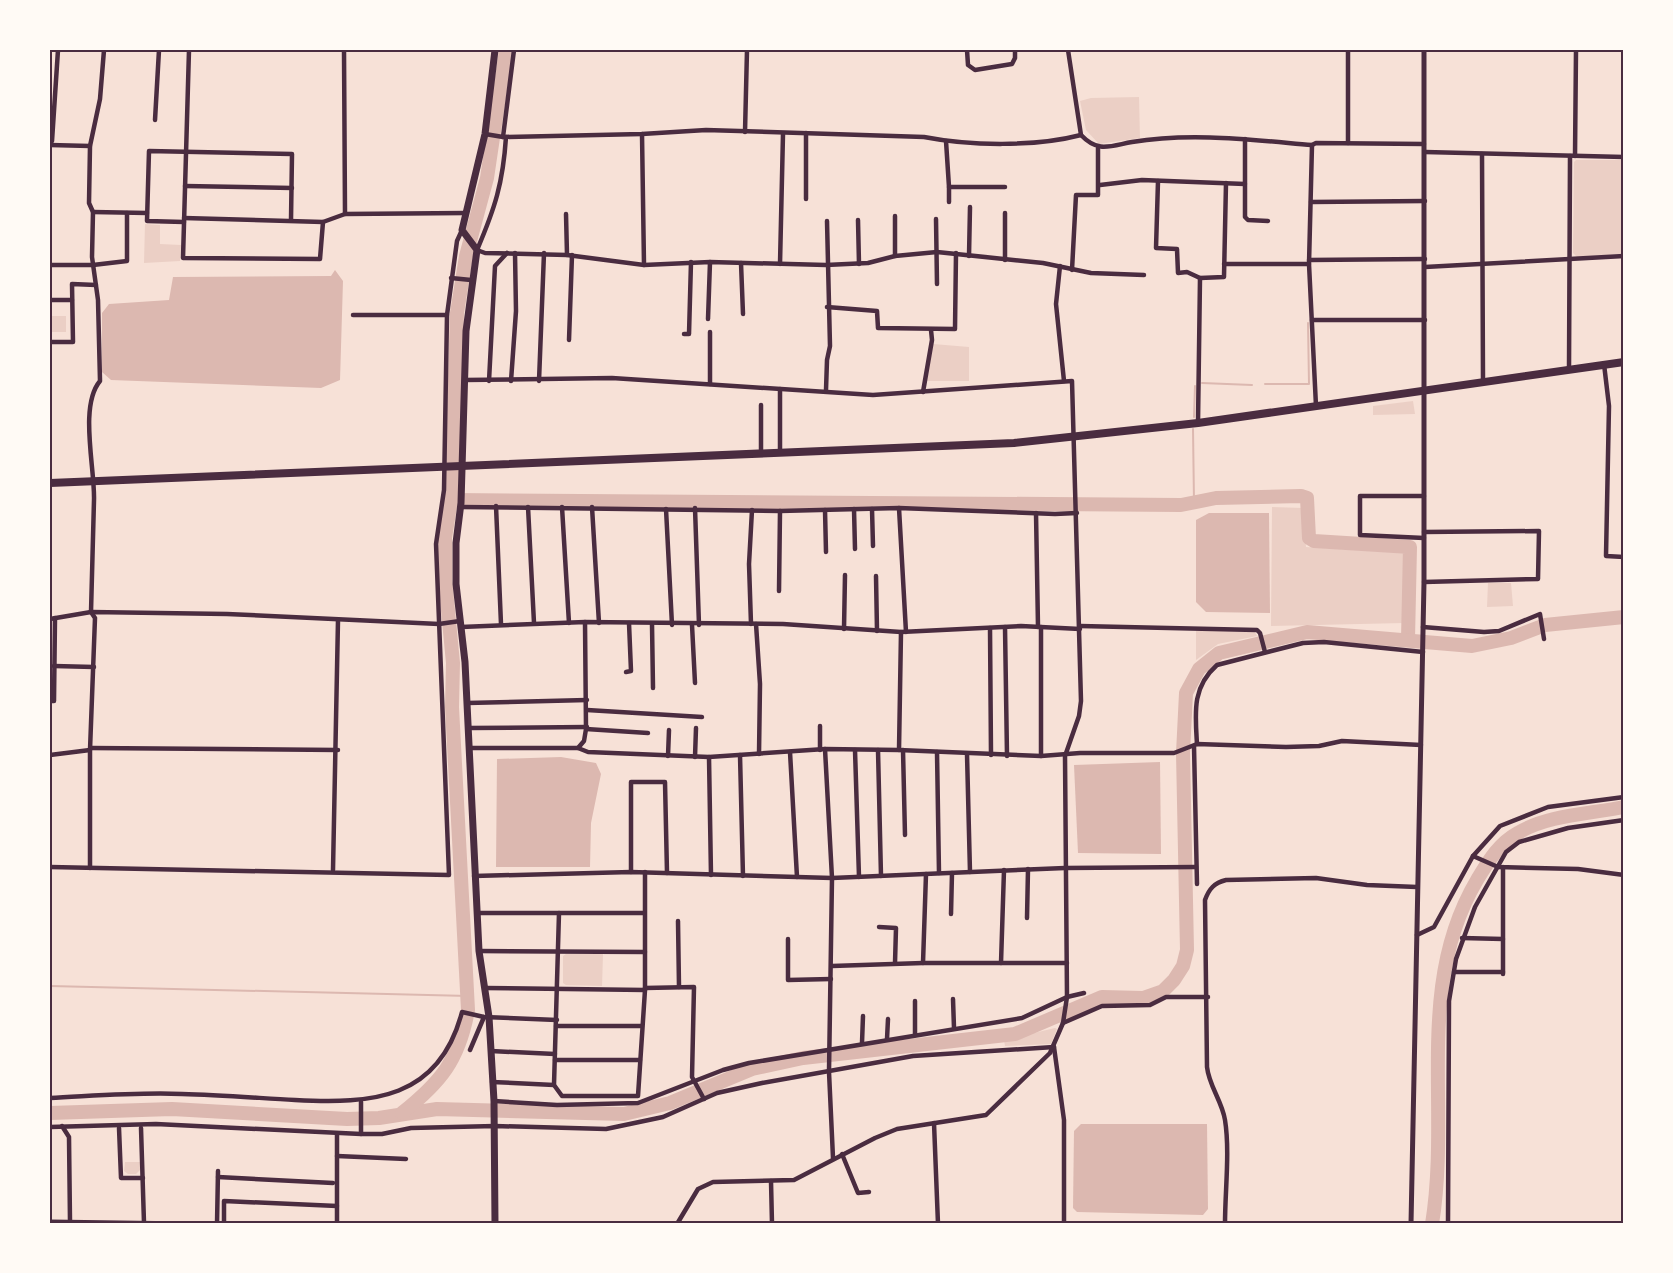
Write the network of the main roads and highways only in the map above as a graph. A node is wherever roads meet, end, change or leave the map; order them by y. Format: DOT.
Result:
graph roads {
  1 [pos="495,50"];
  2 [pos="1623,362"];
  3 [pos="461,466"];
  4 [pos="50,483"];
  5 [pos="495,1224"];
  1 -- 3 [label="main road"];
  2 -- 3 [label="highway"];
  3 -- 4 [label="highway"];
  3 -- 5 [label="main road"];
}
